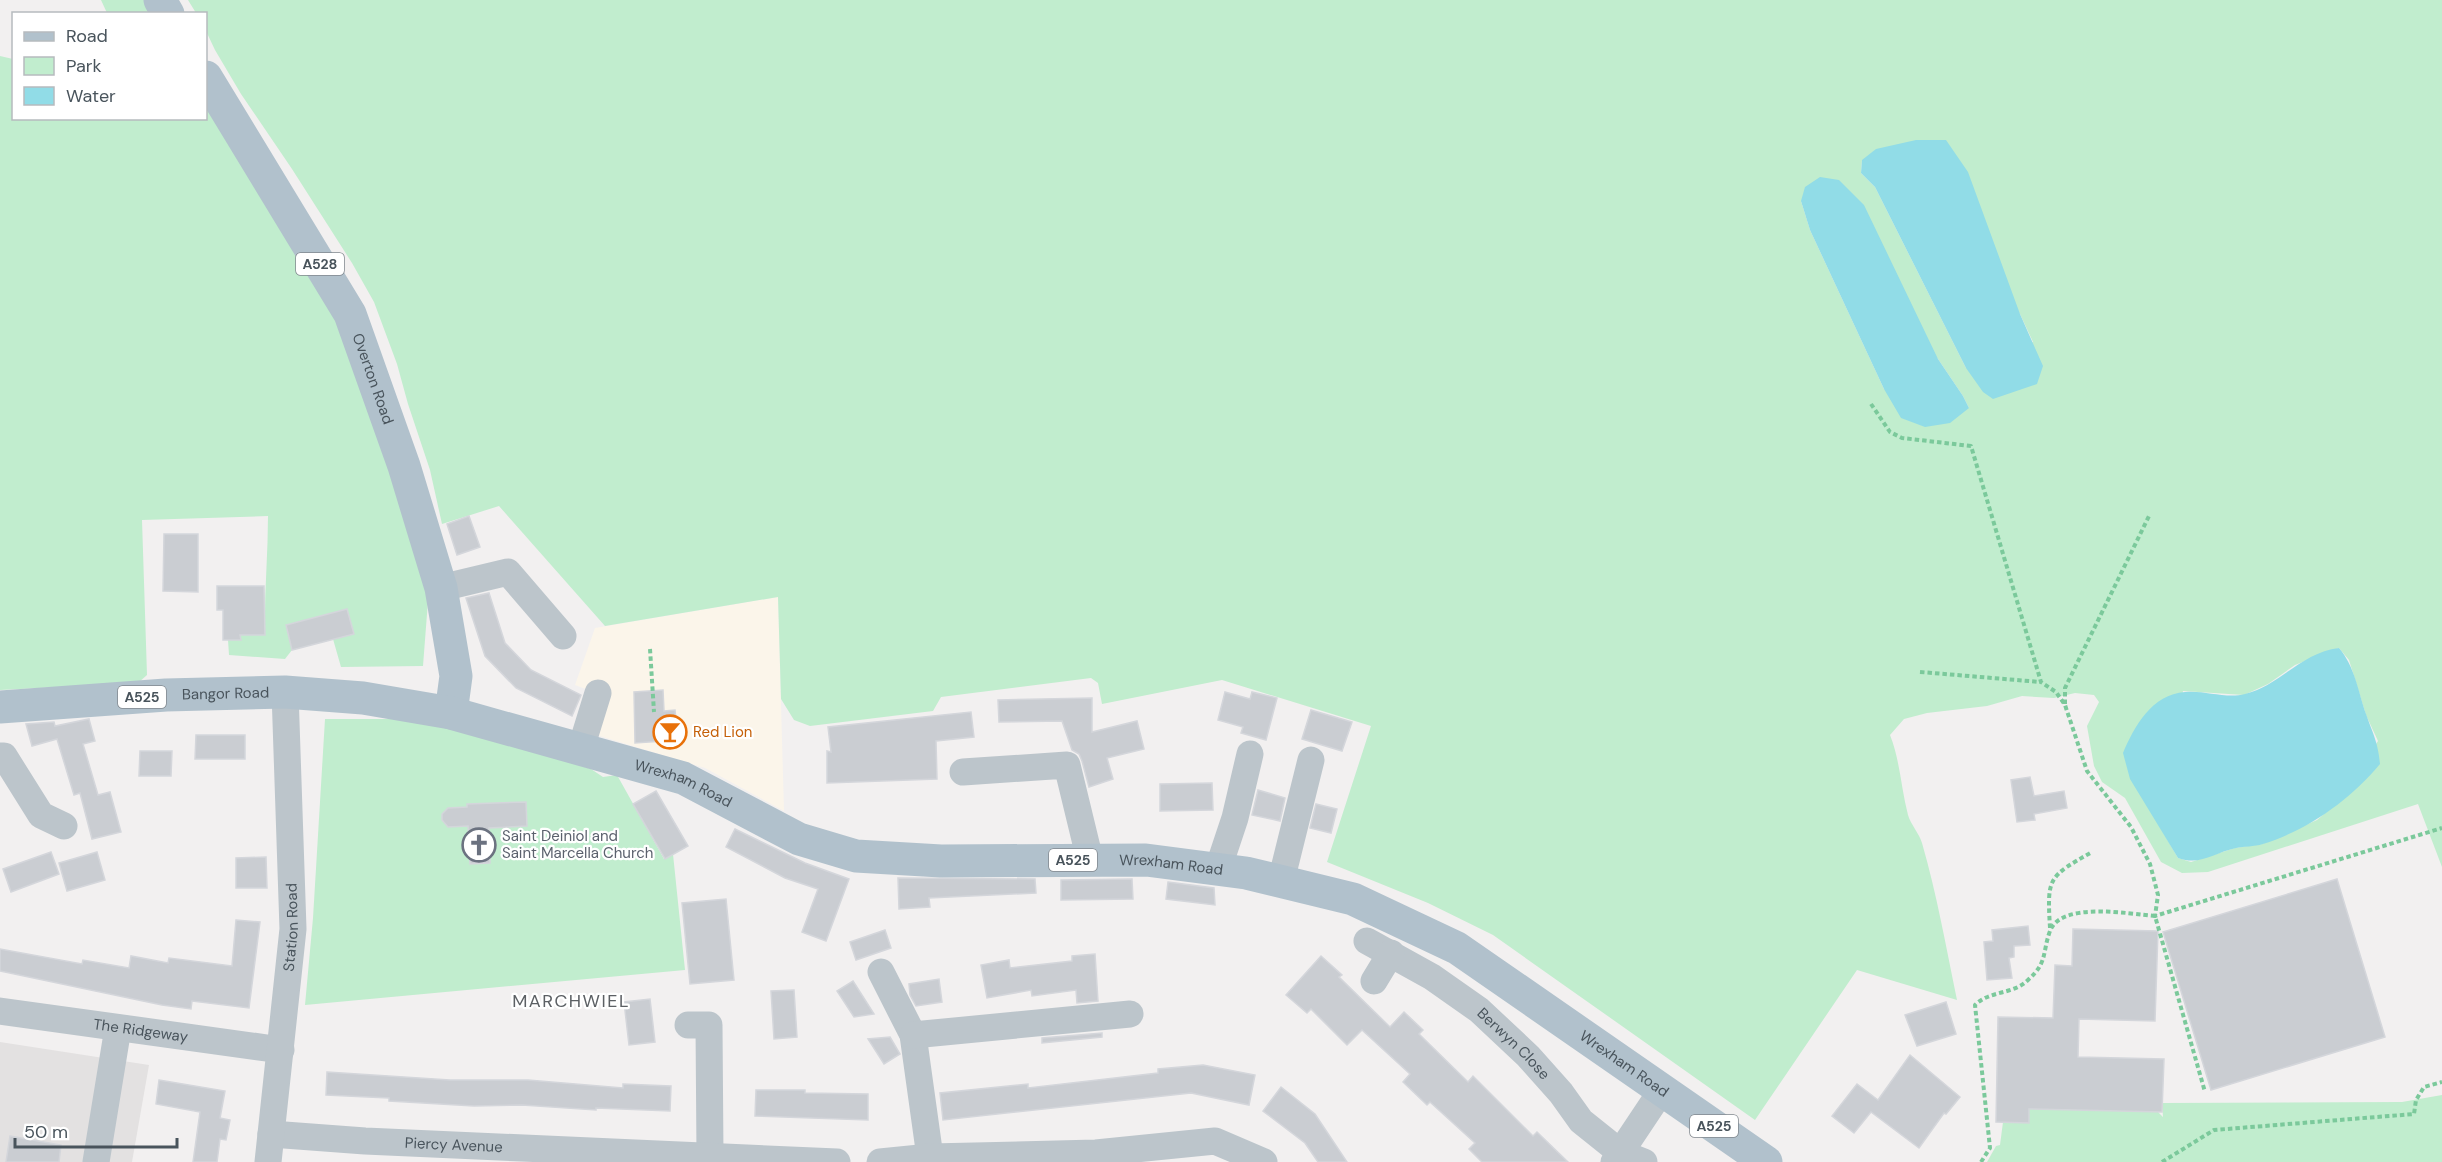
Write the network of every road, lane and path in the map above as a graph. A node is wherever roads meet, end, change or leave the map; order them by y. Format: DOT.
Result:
graph roads {
  1 [pos="207,79"];
  2 [pos="1871,404"];
  3 [pos="2150,514"];
  4 [pos="441,588"];
  5 [pos="563,636"];
  6 [pos="650,649"];
  7 [pos="1920,672"];
  8 [pos="2041,682"];
  9 [pos="285,692"];
  10 [pos="598,693"];
  11 [pos="2065,705"];
  12 [pos="0,707"];
  13 [pos="654,712"];
  14 [pos="451,713"];
  15 [pos="581,748"];
  16 [pos="1250,754"];
  17 [pos="0,756"];
  18 [pos="1311,760"];
  19 [pos="963,771"];
  20 [pos="64,826"];
  21 [pos="2442,828"];
  22 [pos="2092,852"];
  23 [pos="1090,860"];
  24 [pos="1218,869"];
  25 [pos="1281,882"];
  26 [pos="2155,916"];
  27 [pos="2050,929"];
  28 [pos="1367,941"];
  29 [pos="1391,953"];
  30 [pos="882,972"];
  31 [pos="1374,981"];
  32 [pos="0,1011"];
  33 [pos="1130,1014"];
  34 [pos="688,1025"];
  35 [pos="118,1028"];
  36 [pos="913,1035"];
  37 [pos="281,1050"];
  38 [pos="2442,1082"];
  39 [pos="1662,1090"];
  40 [pos="2205,1092"];
  41 [pos="271,1134"];
  42 [pos="710,1156"];
  43 [pos="930,1157"];
  44 [pos="1096,1158"];
  45 [pos="1626,1159"];
  46 [pos="96,1162"];
  47 [pos="268,1162"];
  48 [pos="837,1162"];
  49 [pos="880,1162"];
  50 [pos="1264,1162"];
  51 [pos="1766,1162"];
  52 [pos="1981,1162"];
  53 [pos="2162,1162"];
  1 -- 4 [label="main road, Overton Road / A528"];
  2 -- 8 [label="path"];
  3 -- 11 [label="path"];
  4 -- 5 [label="street"];
  4 -- 14 [label="main road, Overton Road / A528"];
  6 -- 13 [label="path"];
  7 -- 8 [label="path"];
  8 -- 11 [label="path"];
  9 -- 12 [label="main road, Bangor Road / A525"];
  9 -- 14 [label="main road, Bangor Road / A525"];
  9 -- 37 [label="street, Station Road"];
  10 -- 15 [label="street"];
  11 -- 26 [label="path"];
  14 -- 15 [label="main road, Wrexham Road / A525"];
  15 -- 23 [label="main road, Wrexham Road / A525"];
  16 -- 24 [label="street"];
  17 -- 20 [label="street"];
  18 -- 25 [label="street"];
  19 -- 23 [label="street"];
  21 -- 26 [label="path"];
  22 -- 27 [label="path"];
  23 -- 24 [label="main road, Wrexham Road / A525"];
  24 -- 25 [label="main road, Wrexham Road / A525"];
  25 -- 39 [label="main road, Wrexham Road / A525"];
  26 -- 27 [label="path"];
  26 -- 40 [label="path"];
  27 -- 52 [label="path"];
  28 -- 29 [label="street, Berwyn Close"];
  29 -- 31 [label="street"];
  29 -- 45 [label="street, Berwyn Close"];
  30 -- 36 [label="street"];
  32 -- 35 [label="street, The Ridgeway"];
  33 -- 36 [label="street"];
  34 -- 42 [label="street"];
  35 -- 37 [label="street, The Ridgeway"];
  35 -- 46 [label="street"];
  36 -- 43 [label="street"];
  37 -- 41 [label="street, Station Road"];
  38 -- 53 [label="path"];
  39 -- 45 [label="street"];
  39 -- 51 [label="main road, Wrexham Road / A525"];
  41 -- 42 [label="street, Piercy Avenue"];
  41 -- 47 [label="street, Station Road"];
  42 -- 48 [label="street, Piercy Avenue"];
  43 -- 44 [label="street"];
  43 -- 49 [label="street"];
  44 -- 50 [label="street"];
}
